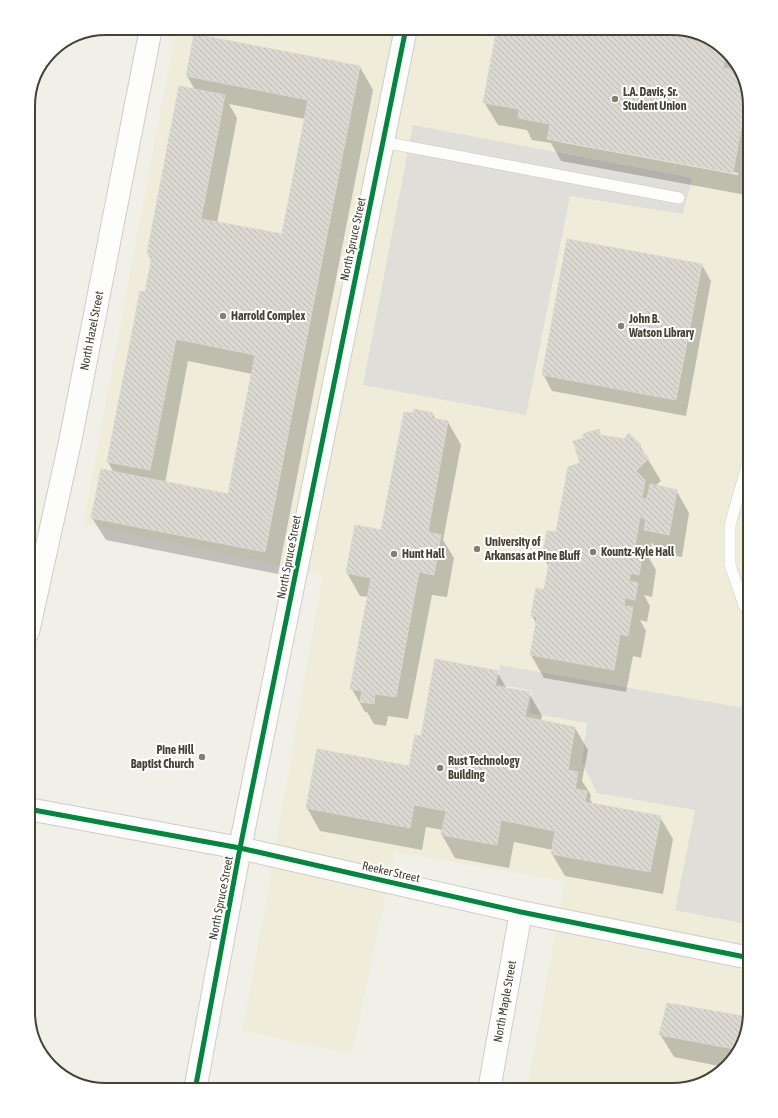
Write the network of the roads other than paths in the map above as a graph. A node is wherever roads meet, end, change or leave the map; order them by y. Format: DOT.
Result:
graph roads {
  1 [pos="150,35"];
  2 [pos="405,35"];
  3 [pos="383,142"];
  4 [pos="679,198"];
  5 [pos="743,480"];
  6 [pos="35,600"];
  7 [pos="743,602"];
  8 [pos="35,810"];
  9 [pos="240,848"];
  10 [pos="522,912"];
  11 [pos="743,957"];
  12 [pos="196,1083"];
  13 [pos="490,1083"];
  1 -- 6 [label="street, North Hazel Street"];
  2 -- 3 [label="street, North Spruce Street"];
  3 -- 4 [label="lane"];
  3 -- 9 [label="street, North Spruce Street"];
  5 -- 7 [label="lane"];
  8 -- 9 [label="street, Reeker Street"];
  9 -- 10 [label="street, Reeker Street"];
  9 -- 12 [label="street, North Spruce Street"];
  10 -- 11 [label="street, Reeker Street"];
  10 -- 13 [label="street, North Maple Street"];
}
